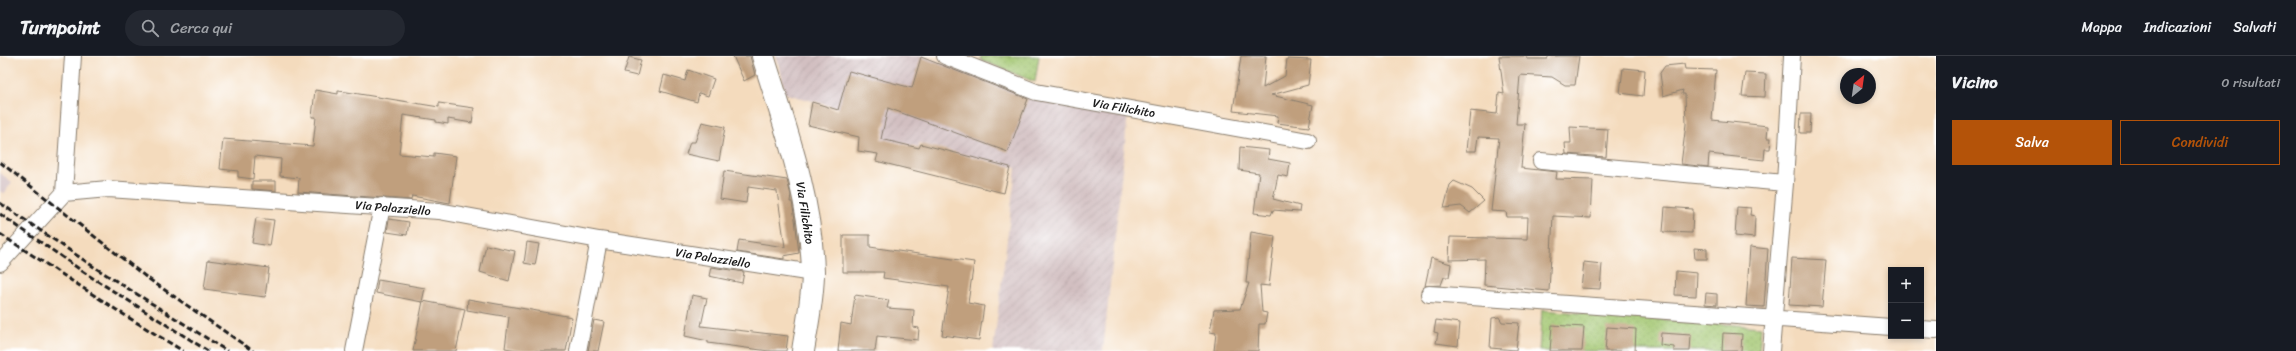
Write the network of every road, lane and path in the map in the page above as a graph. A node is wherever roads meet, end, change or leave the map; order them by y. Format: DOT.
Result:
graph roads {
  1 [pos="73,56"];
  2 [pos="763,56"];
  3 [pos="945,56"];
  4 [pos="1792,56"];
  5 [pos="1308,142"];
  6 [pos="1541,161"];
  7 [pos="1785,183"];
  8 [pos="64,193"];
  9 [pos="382,206"];
  10 [pos="599,240"];
  11 [pos="0,263"];
  12 [pos="813,274"];
  13 [pos="1429,294"];
  14 [pos="1773,319"];
  15 [pos="1888,327"];
  16 [pos="1924,329"];
  17 [pos="1936,330"];
  18 [pos="354,351"];
  19 [pos="578,351"];
  20 [pos="803,351"];
  21 [pos="1771,351"];
  1 -- 8 [label="street"];
  2 -- 12 [label="street, Via Filichito"];
  3 -- 5 [label="street, Via Filichito"];
  4 -- 7 [label="street"];
  6 -- 7 [label="street"];
  7 -- 14 [label="street"];
  8 -- 9 [label="street, Via Palazziello"];
  8 -- 11 [label="street"];
  9 -- 10 [label="street, Via Palazziello"];
  9 -- 18 [label="street"];
  10 -- 12 [label="street, Via Palazziello"];
  10 -- 19 [label="street"];
  12 -- 20 [label="street, Via Filichito"];
  13 -- 14 [label="street"];
  14 -- 15 [label="street"];
  14 -- 21 [label="street"];
  16 -- 17 [label="street"];
}
